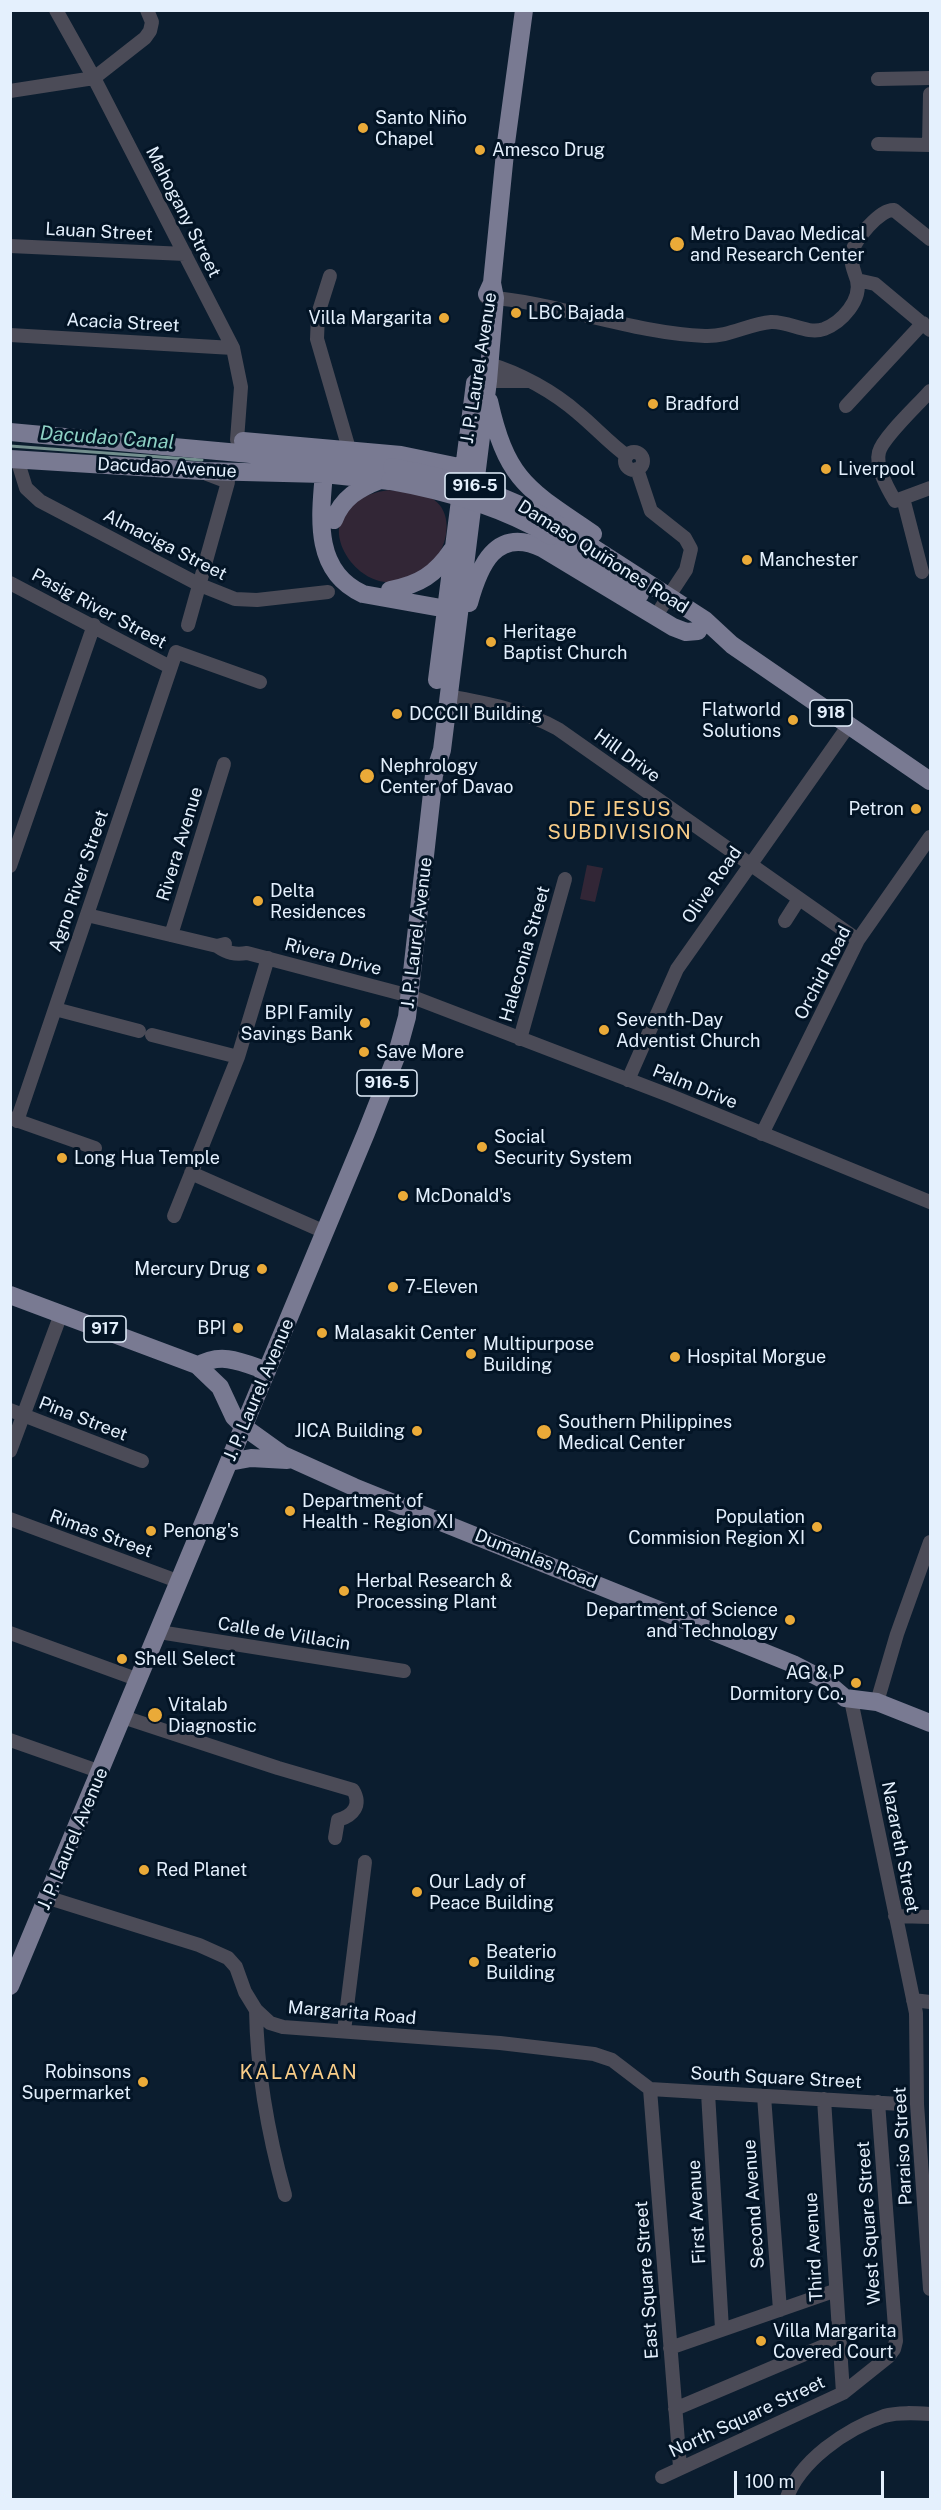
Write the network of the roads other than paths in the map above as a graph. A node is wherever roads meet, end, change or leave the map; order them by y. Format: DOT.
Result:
graph roads {
  1 [pos="56,10"];
  2 [pos="147,10"];
  3 [pos="524,10"];
  4 [pos="94,78"];
  5 [pos="930,78"];
  6 [pos="878,79"];
  7 [pos="10,91"];
  8 [pos="930,94"];
  9 [pos="878,144"];
  10 [pos="930,145"];
  11 [pos="930,239"];
  12 [pos="10,246"];
  13 [pos="185,255"];
  14 [pos="330,276"];
  15 [pos="857,280"];
  16 [pos="491,293"];
  17 [pos="926,326"];
  18 [pos="10,335"];
  19 [pos="233,348"];
  20 [pos="488,379"];
  21 [pos="930,391"];
  22 [pos="846,406"];
  23 [pos="10,432"];
  24 [pos="237,440"];
  25 [pos="179,447"];
  26 [pos="14,459"];
  27 [pos="334,464"];
  28 [pos="464,468"];
  29 [pos="203,471"];
  30 [pos="388,476"];
  31 [pos="930,488"];
  32 [pos="903,498"];
  33 [pos="334,520"];
  34 [pos="454,547"];
  35 [pos="922,572"];
  36 [pos="11,583"];
  37 [pos="200,585"];
  38 [pos="390,590"];
  39 [pos="328,592"];
  40 [pos="668,597"];
  41 [pos="417,604"];
  42 [pos="453,606"];
  43 [pos="94,626"];
  44 [pos="188,626"];
  45 [pos="701,626"];
  46 [pos="442,642"];
  47 [pos="176,652"];
  48 [pos="170,667"];
  49 [pos="451,673"];
  50 [pos="260,682"];
  51 [pos="447,696"];
  52 [pos="849,725"];
  53 [pos="224,764"];
  54 [pos="434,775"];
  55 [pos="930,781"];
  56 [pos="930,837"];
  57 [pos="748,865"];
  58 [pos="10,866"];
  59 [pos="565,879"];
  60 [pos="799,899"];
  61 [pos="87,915"];
  62 [pos="786,921"];
  63 [pos="171,935"];
  64 [pos="858,940"];
  65 [pos="268,958"];
  66 [pos="410,996"];
  67 [pos="55,1009"];
  68 [pos="519,1039"];
  69 [pos="237,1057"];
  70 [pos="628,1080"];
  71 [pos="14,1120"];
  72 [pos="762,1134"];
  73 [pos="94,1148"];
  74 [pos="191,1173"];
  75 [pos="930,1202"];
  76 [pos="174,1216"];
  77 [pos="325,1232"];
  78 [pos="10,1295"];
  79 [pos="61,1314"];
  80 [pos="198,1366"];
  81 [pos="267,1371"];
  82 [pos="17,1413"];
  83 [pos="244,1427"];
  84 [pos="10,1451"];
  85 [pos="142,1461"];
  86 [pos="294,1461"];
  87 [pos="229,1462"];
  88 [pos="10,1519"];
  89 [pos="930,1542"];
  90 [pos="917,1578"];
  91 [pos="180,1582"];
  92 [pos="930,1585"];
  93 [pos="159,1632"];
  94 [pos="10,1633"];
  95 [pos="404,1671"];
  96 [pos="139,1680"];
  97 [pos="850,1701"];
  98 [pos="878,1702"];
  99 [pos="123,1717"];
  100 [pos="930,1723"];
  101 [pos="11,1743"];
  102 [pos="101,1772"];
  103 [pos="335,1838"];
  104 [pos="366,1862"];
  105 [pos="49,1898"];
  106 [pos="896,1916"];
  107 [pos="930,1917"];
  108 [pos="11,1981"];
  109 [pos="913,2000"];
  110 [pos="930,2002"];
  111 [pos="256,2010"];
  112 [pos="345,2031"];
  113 [pos="916,2070"];
  114 [pos="930,2075"];
  115 [pos="650,2090"];
  116 [pos="708,2093"];
  117 [pos="764,2096"];
  118 [pos="824,2099"];
  119 [pos="878,2102"];
  120 [pos="900,2104"];
  121 [pos="285,2195"];
  122 [pos="930,2289"];
  123 [pos="834,2291"];
  124 [pos="780,2310"];
  125 [pos="722,2329"];
  126 [pos="838,2340"];
  127 [pos="896,2341"];
  128 [pos="670,2348"];
  129 [pos="843,2393"];
  130 [pos="675,2409"];
  131 [pos="930,2414"];
  132 [pos="680,2467"];
  133 [pos="662,2477"];
  134 [pos="786,2499"];
  1 -- 4 [label="street, Mahogany Street"];
  2 -- 4 [label="street"];
  3 -- 16 [label="main road, J. P. Laurel Avenue / 916-5"];
  4 -- 7 [label="street"];
  4 -- 13 [label="street, Mahogany Street"];
  5 -- 6 [label="street"];
  8 -- 10 [label="street"];
  9 -- 10 [label="street"];
  11 -- 15 [label="street"];
  12 -- 13 [label="street, Lauan Street"];
  13 -- 19 [label="street, Mahogany Street"];
  14 -- 27 [label="street"];
  15 -- 16 [label="street"];
  15 -- 17 [label="street"];
  16 -- 20 [label="main road, J. P. Laurel Avenue / 916-5"];
  16 -- 28 [label="main road, J. P. Laurel Avenue / 916-5"];
  17 -- 22 [label="street"];
  18 -- 19 [label="street, Acacia Street"];
  19 -- 24 [label="street, Mahogany Street"];
  20 -- 40 [label="main road"];
  20 -- 40 [label="street"];
  20 -- 42 [label="main road, J. P. Laurel Avenue / 916-5"];
  21 -- 32 [label="street"];
  23 -- 25 [label="main road, Dacudao Avenue / 918"];
  24 -- 25 [label="main road, Dacudao Avenue / 918"];
  24 -- 27 [label="main road, Dacudao Avenue / 918"];
  25 -- 27 [label="main road, Dacudao Avenue / 918"];
  26 -- 29 [label="main road, Dacudao Avenue / 918"];
  26 -- 37 [label="street, Almaciga Street"];
  27 -- 28 [label="main road, Dacudao Avenue / 918"];
  27 -- 29 [label="main road, Dacudao Avenue / 918"];
  27 -- 30 [label="main road, Damaso Quiñones Road / 918"];
  27 -- 33 [label="main road"];
  27 -- 41 [label="main road"];
  28 -- 34 [label="main road, J. P. Laurel Avenue / 916-5"];
  29 -- 37 [label="street"];
  30 -- 33 [label="main road"];
  30 -- 40 [label="main road, Damaso Quiñones Road / 918, bridge"];
  31 -- 32 [label="street"];
  32 -- 35 [label="street"];
  33 -- 38 [label="main road"];
  34 -- 38 [label="main road"];
  34 -- 42 [label="main road, J. P. Laurel Avenue / 916-5"];
  36 -- 43 [label="street, Pasig River Street"];
  37 -- 39 [label="street, Almaciga Street"];
  37 -- 44 [label="street"];
  38 -- 42 [label="main road"];
  40 -- 45 [label="main road, Damaso Quiñones Road / 918"];
  41 -- 42 [label="main road"];
  41 -- 46 [label="main road"];
  42 -- 46 [label="main road, J. P. Laurel Avenue / 916-5"];
  42 -- 49 [label="main road, J. P. Laurel Avenue / 916-5"];
  43 -- 48 [label="street, Pasig River Street"];
  43 -- 58 [label="street"];
  45 -- 49 [label="main road"];
  45 -- 52 [label="main road, Damaso Quiñones Road / 918"];
  46 -- 54 [label="main road, J. P. Laurel Avenue / 916-5"];
  47 -- 48 [label="street, Agno River Street"];
  47 -- 50 [label="street, Pasig River Street"];
  48 -- 61 [label="street, Agno River Street"];
  49 -- 51 [label="main road, J. P. Laurel Avenue / 916-5"];
  51 -- 54 [label="main road, J. P. Laurel Avenue / 916-5"];
  51 -- 57 [label="street, Hill Drive"];
  52 -- 55 [label="main road, Damaso Quiñones Road / 918"];
  52 -- 57 [label="street, Olive Road"];
  53 -- 63 [label="street, Rivera Avenue"];
  54 -- 66 [label="main road, J. P. Laurel Avenue / 916-5"];
  56 -- 64 [label="street, Orchid Road"];
  57 -- 60 [label="street, Hill Drive"];
  57 -- 70 [label="street, Olive Road"];
  59 -- 68 [label="street, Haleconia Street"];
  60 -- 62 [label="street"];
  60 -- 64 [label="street, Hill Drive"];
  61 -- 63 [label="street, Rivera Drive"];
  61 -- 67 [label="street, Agno River Street"];
  63 -- 65 [label="street, Rivera Drive"];
  64 -- 72 [label="street, Orchid Road"];
  65 -- 66 [label="street, Rivera Drive"];
  65 -- 69 [label="street"];
  66 -- 68 [label="street, Palm Drive"];
  66 -- 77 [label="main road, J. P. Laurel Avenue / 916-5"];
  67 -- 69 [label="street"];
  67 -- 71 [label="street, Agno River Street"];
  68 -- 70 [label="street, Palm Drive"];
  69 -- 74 [label="street"];
  70 -- 72 [label="street, Palm Drive"];
  71 -- 73 [label="street"];
  72 -- 75 [label="street, Palm Drive"];
  74 -- 76 [label="street"];
  74 -- 77 [label="street"];
  77 -- 81 [label="main road, J. P. Laurel Avenue / 916-5"];
  78 -- 79 [label="main road, 917"];
  79 -- 80 [label="main road, 917"];
  79 -- 82 [label="street"];
  80 -- 81 [label="main road"];
  80 -- 83 [label="main road, 917"];
  81 -- 83 [label="main road, J. P. Laurel Avenue / 916-5"];
  82 -- 84 [label="street"];
  82 -- 85 [label="street, Pina Street"];
  83 -- 86 [label="main road, Dumanlas Road"];
  83 -- 87 [label="main road, J. P. Laurel Avenue / 916-5"];
  86 -- 87 [label="main road"];
  86 -- 97 [label="main road, Dumanlas Road"];
  87 -- 91 [label="main road, J. P. Laurel Avenue / 916-5"];
  88 -- 91 [label="street, Rimas Street"];
  89 -- 90 [label="street"];
  90 -- 92 [label="street"];
  90 -- 98 [label="street"];
  91 -- 93 [label="main road, J. P. Laurel Avenue / 916-5"];
  93 -- 95 [label="street, Calle de Villacin"];
  93 -- 96 [label="main road, J. P. Laurel Avenue / 916-5"];
  94 -- 96 [label="street"];
  96 -- 99 [label="main road, J. P. Laurel Avenue / 916-5"];
  97 -- 98 [label="main road"];
  97 -- 106 [label="street, Nazareth Street"];
  98 -- 100 [label="main road"];
  99 -- 102 [label="main road, J. P. Laurel Avenue / 916-5"];
  99 -- 103 [label="street"];
  101 -- 102 [label="street"];
  102 -- 105 [label="main road, J. P. Laurel Avenue / 916-5"];
  104 -- 112 [label="street"];
  105 -- 108 [label="main road, J. P. Laurel Avenue / 916-5"];
  105 -- 111 [label="street, Margarita Road"];
  106 -- 107 [label="street"];
  106 -- 109 [label="street, Nazareth Street"];
  109 -- 110 [label="street"];
  109 -- 113 [label="street, Paraiso Street"];
  111 -- 112 [label="street, Margarita Road"];
  111 -- 121 [label="street"];
  112 -- 115 [label="street, Margarita Road"];
  113 -- 114 [label="street"];
  113 -- 122 [label="street, Paraiso Street"];
  115 -- 116 [label="street, South Square Street"];
  115 -- 128 [label="street, East Square Street"];
  116 -- 117 [label="street, South Square Street"];
  116 -- 125 [label="street, First Avenue"];
  117 -- 118 [label="street, South Square Street"];
  117 -- 124 [label="street, Second Avenue"];
  118 -- 119 [label="street, South Square Street"];
  118 -- 123 [label="street, Third Avenue"];
  119 -- 120 [label="street, South Square Street"];
  119 -- 127 [label="street, West Square Street"];
  123 -- 124 [label="street"];
  123 -- 126 [label="street, Third Avenue"];
  124 -- 125 [label="street"];
  125 -- 128 [label="street"];
  126 -- 129 [label="street, Third Avenue"];
  126 -- 130 [label="street"];
  127 -- 129 [label="street, North Square Street"];
  128 -- 130 [label="street, East Square Street"];
  129 -- 132 [label="street, North Square Street"];
  130 -- 132 [label="street, East Square Street"];
  131 -- 134 [label="street"];
  132 -- 133 [label="street, North Square Street"];
}
